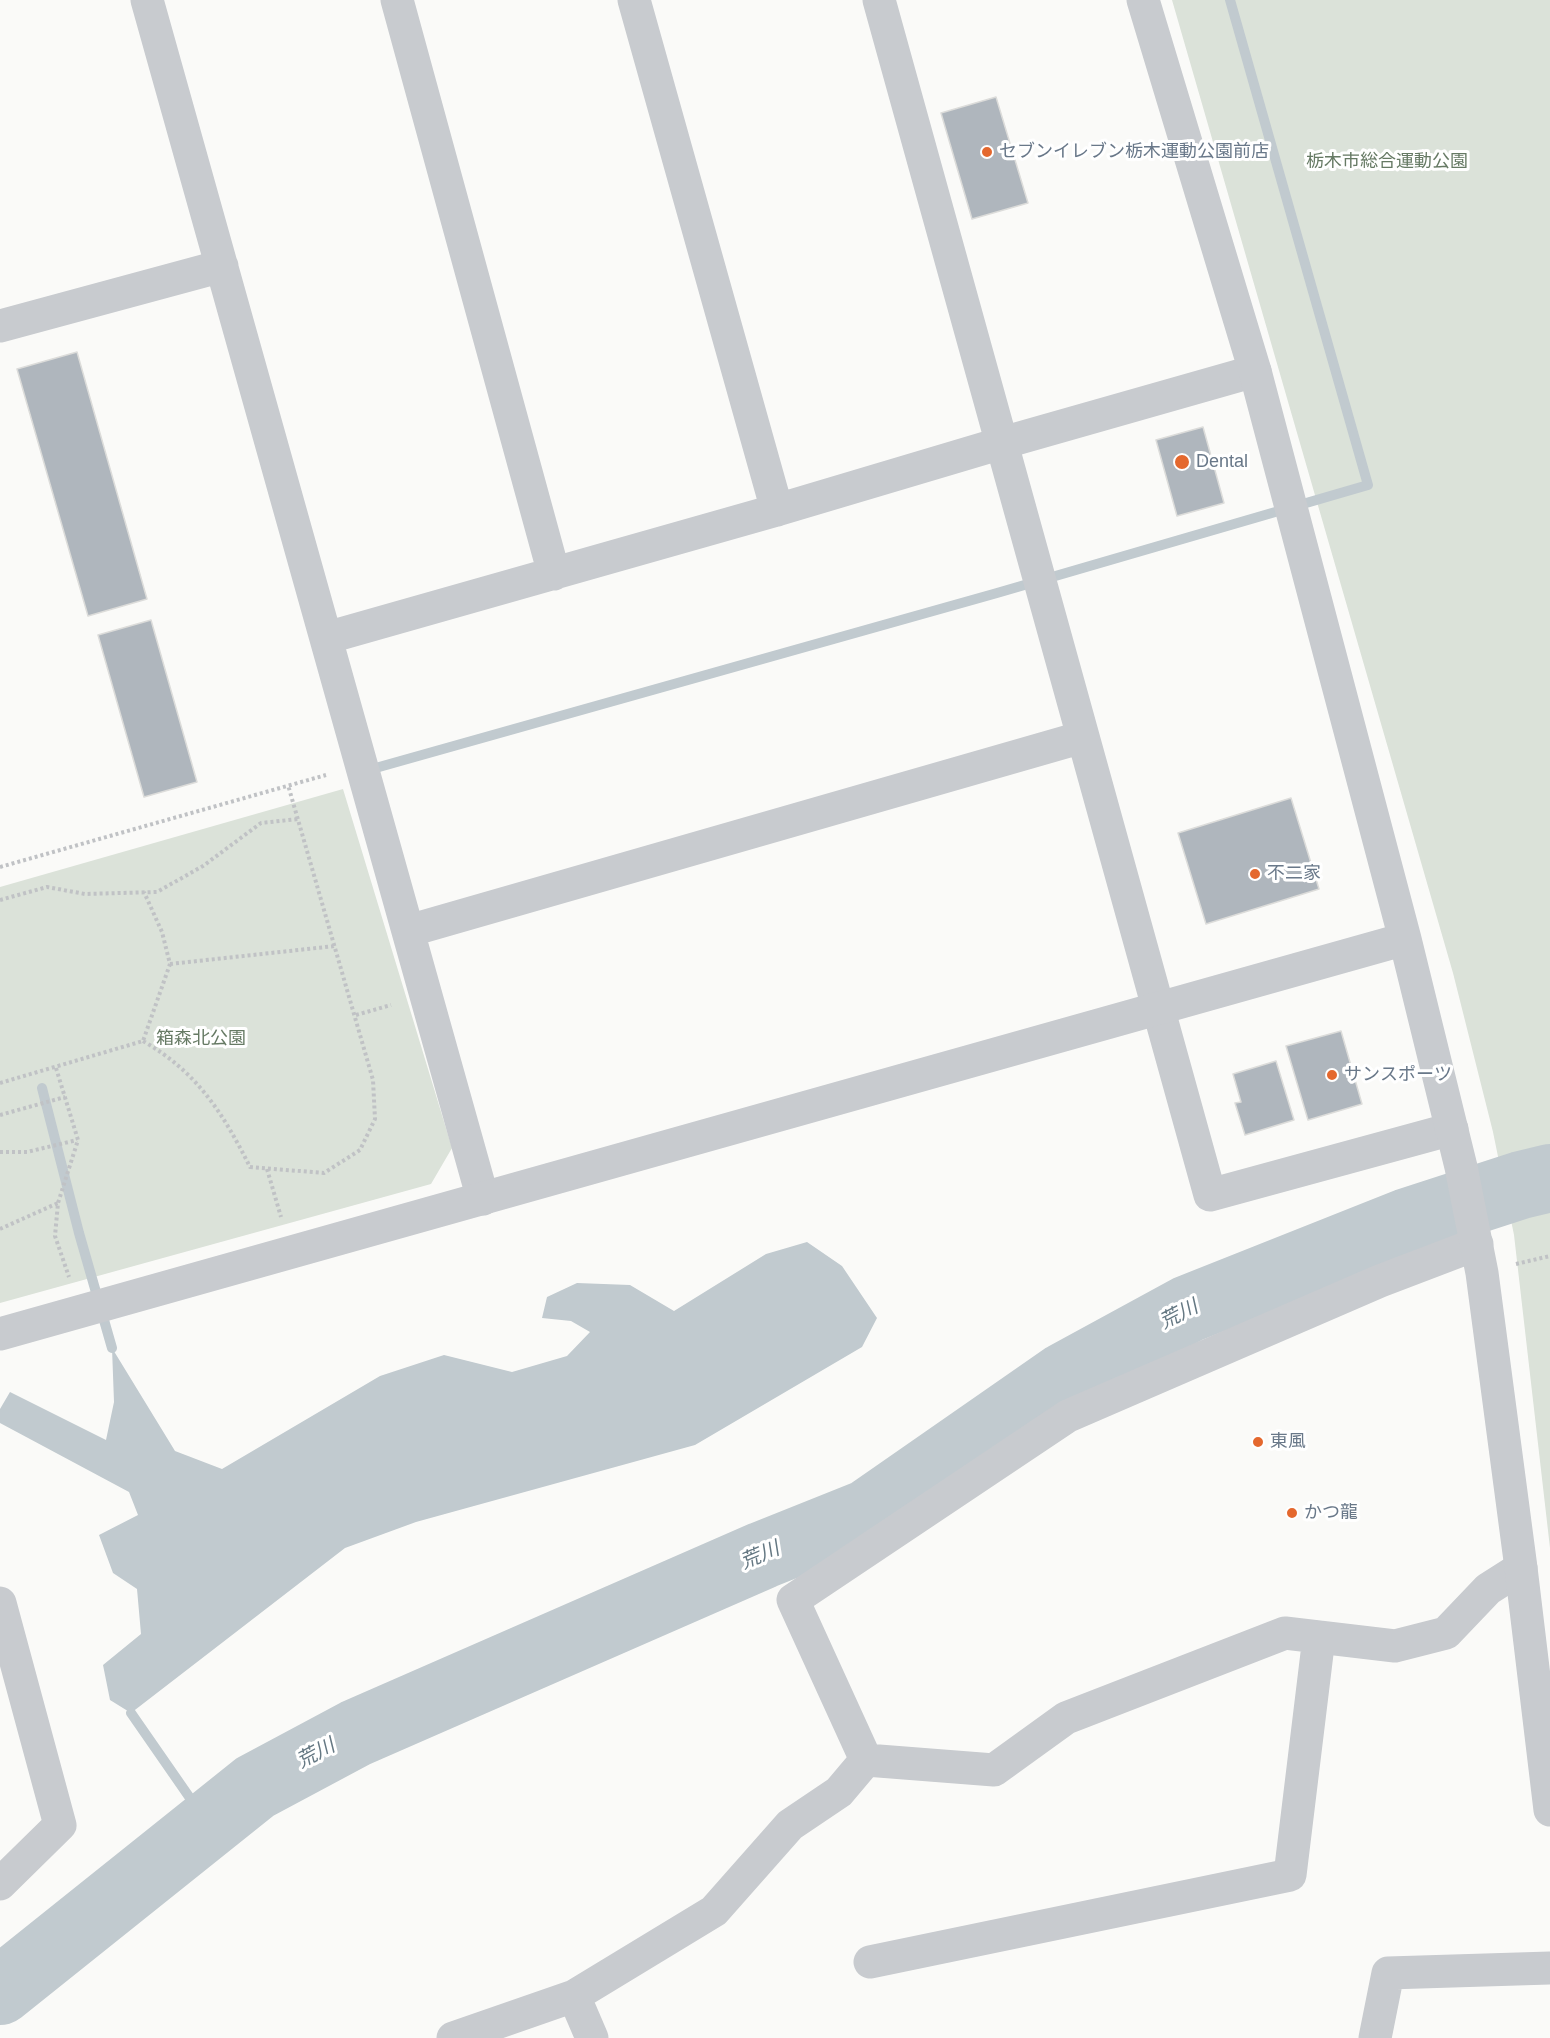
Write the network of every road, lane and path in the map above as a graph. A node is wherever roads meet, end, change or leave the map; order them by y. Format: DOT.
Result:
graph roads {
  1 [pos="147,0"];
  2 [pos="396,0"];
  3 [pos="634,0"];
  4 [pos="879,0"];
  5 [pos="1143,0"];
  6 [pos="222,266"];
  7 [pos="0,326"];
  8 [pos="1255,371"];
  9 [pos="1002,443"];
  10 [pos="777,510"];
  11 [pos="554,574"];
  12 [pos="326,638"];
  13 [pos="1083,738"];
  14 [pos="362,765"];
  15 [pos="288,785"];
  16 [pos="298,819"];
  17 [pos="0,867"];
  18 [pos="144,892"];
  19 [pos="0,900"];
  20 [pos="408,931"];
  21 [pos="1405,939"];
  22 [pos="335,946"];
  23 [pos="171,964"];
  24 [pos="1160,1007"];
  25 [pos="143,1041"];
  26 [pos="56,1068"];
  27 [pos="0,1083"];
  28 [pos="65,1097"];
  29 [pos="0,1115"];
  30 [pos="1452,1129"];
  31 [pos="78,1140"];
  32 [pos="0,1152"];
  33 [pos="267,1169"];
  34 [pos="483,1199"];
  35 [pos="58,1203"];
  36 [pos="0,1229"];
  37 [pos="1478,1244"];
  38 [pos="291,1252"];
  39 [pos="81,1311"];
  40 [pos="0,1334"];
  41 [pos="1521,1568"];
  42 [pos="0,1605"];
  43 [pos="1319,1637"];
  44 [pos="866,1760"];
  45 [pos="1550,1810"];
  46 [pos="0,1884"];
  47 [pos="870,1962"];
  48 [pos="1550,1968"];
  49 [pos="574,1996"];
  50 [pos="453,2038"];
  51 [pos="592,2038"];
  52 [pos="1375,2038"];
  1 -- 6 [label="street"];
  2 -- 11 [label="street"];
  3 -- 10 [label="street"];
  4 -- 9 [label="street"];
  5 -- 8 [label="street"];
  6 -- 7 [label="street"];
  6 -- 12 [label="street"];
  8 -- 9 [label="street"];
  8 -- 21 [label="street"];
  9 -- 10 [label="street"];
  9 -- 13 [label="street"];
  10 -- 11 [label="street"];
  11 -- 12 [label="street"];
  12 -- 14 [label="street"];
  13 -- 20 [label="street"];
  13 -- 24 [label="street"];
  14 -- 17 [label="path"];
  14 -- 20 [label="street"];
  15 -- 16 [label="path"];
  16 -- 18 [label="path"];
  16 -- 22 [label="path"];
  18 -- 19 [label="path"];
  18 -- 23 [label="path"];
  20 -- 34 [label="street"];
  21 -- 24 [label="street"];
  21 -- 30 [label="street"];
  22 -- 23 [label="path"];
  22 -- 33 [label="path"];
  23 -- 25 [label="path"];
  24 -- 30 [label="street"];
  24 -- 34 [label="street"];
  25 -- 26 [label="path"];
  25 -- 33 [label="path"];
  26 -- 27 [label="path"];
  26 -- 28 [label="path"];
  28 -- 29 [label="path"];
  28 -- 31 [label="path"];
  30 -- 37 [label="street"];
  31 -- 32 [label="path"];
  31 -- 35 [label="path"];
  33 -- 38 [label="path"];
  34 -- 38 [label="street"];
  35 -- 36 [label="path"];
  35 -- 39 [label="path"];
  37 -- 41 [label="street"];
  37 -- 44 [label="street"];
  38 -- 39 [label="street"];
  39 -- 40 [label="street"];
  41 -- 43 [label="street"];
  41 -- 45 [label="street"];
  42 -- 46 [label="street"];
  43 -- 44 [label="street"];
  43 -- 47 [label="street"];
  44 -- 49 [label="street"];
  48 -- 52 [label="street"];
  49 -- 50 [label="street"];
  49 -- 51 [label="street"];
}
